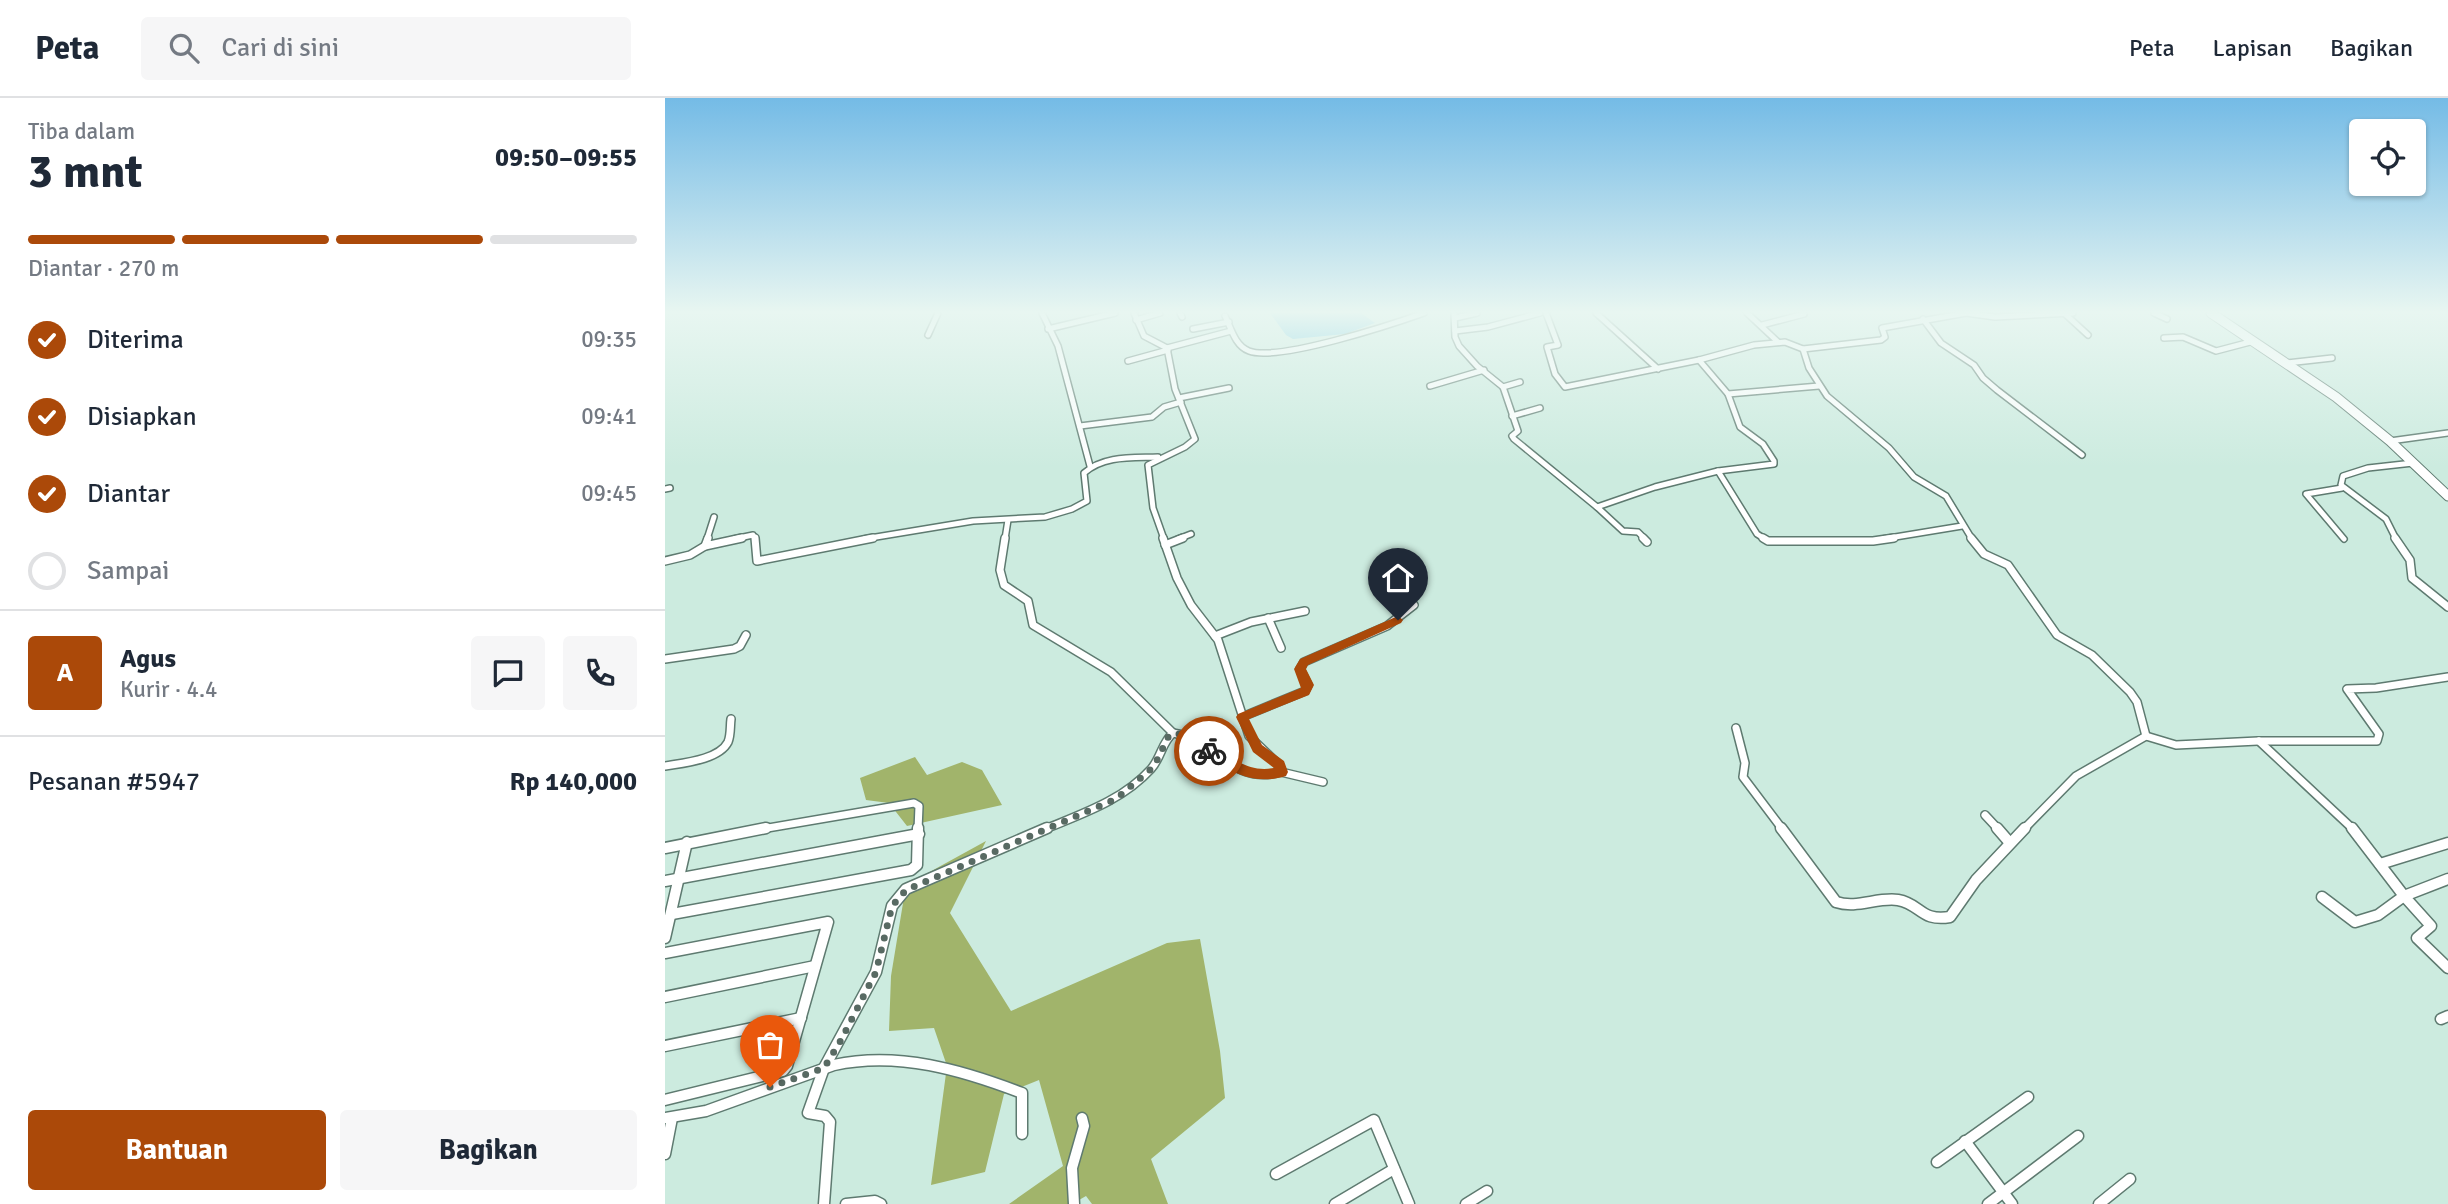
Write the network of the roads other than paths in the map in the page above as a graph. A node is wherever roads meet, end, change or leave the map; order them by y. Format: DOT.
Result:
graph roads {
  1 [pos="1063,365"];
  2 [pos="1172,365"];
  3 [pos="1479,365"];
  4 [pos="1552,365"];
  5 [pos="1653,365"];
  6 [pos="1678,365"];
  7 [pos="1703,365"];
  8 [pos="1810,365"];
  9 [pos="1973,365"];
  10 [pos="2289,365"];
  11 [pos="1658,369"];
  12 [pos="1484,370"];
  13 [pos="1520,382"];
  14 [pos="1430,386"];
  15 [pos="1819,386"];
  16 [pos="1503,387"];
  17 [pos="1229,388"];
  18 [pos="1728,394"];
  19 [pos="1180,400"];
  20 [pos="1540,408"];
  21 [pos="1512,416"];
  22 [pos="1080,426"];
  23 [pos="2448,433"];
  24 [pos="2390,442"];
  25 [pos="2083,455"];
  26 [pos="1158,457"];
  27 [pos="2413,463"];
  28 [pos="1090,466"];
  29 [pos="1717,471"];
  30 [pos="2342,488"];
  31 [pos="2448,496"];
  32 [pos="1597,508"];
  33 [pos="714,517"];
  34 [pos="1008,520"];
  35 [pos="1962,526"];
  36 [pos="1191,534"];
  37 [pos="2344,539"];
  38 [pos="1647,542"];
  39 [pos="1165,545"];
  40 [pos="705,546"];
  41 [pos="665,561"];
  42 [pos="1414,605"];
  43 [pos="2448,607"];
  44 [pos="1305,611"];
  45 [pos="1268,618"];
  46 [pos="746,635"];
  47 [pos="1215,636"];
  48 [pos="1282,648"];
  49 [pos="665,659"];
  50 [pos="2448,677"];
  51 [pos="1242,717"];
  52 [pos="731,719"];
  53 [pos="1736,728"];
  54 [pos="1173,733"];
  55 [pos="2146,736"];
  56 [pos="2258,741"];
  57 [pos="665,766"];
  58 [pos="1281,772"];
  59 [pos="1322,782"];
  60 [pos="1985,815"];
  61 [pos="919,834"];
  62 [pos="687,842"];
  63 [pos="2010,843"];
  64 [pos="2448,843"];
  65 [pos="665,848"];
  66 [pos="2381,864"];
  67 [pos="677,878"];
  68 [pos="2448,879"];
  69 [pos="665,881"];
  70 [pos="2404,896"];
  71 [pos="2322,897"];
  72 [pos="672,914"];
  73 [pos="665,938"];
  74 [pos="665,953"];
  75 [pos="815,966"];
  76 [pos="2448,968"];
  77 [pos="665,997"];
  78 [pos="801,1018"];
  79 [pos="665,1046"];
  80 [pos="824,1068"];
  81 [pos="2028,1097"];
  82 [pos="665,1100"];
  83 [pos="669,1118"];
  84 [pos="1082,1118"];
  85 [pos="1022,1134"];
  86 [pos="2078,1136"];
  87 [pos="1965,1141"];
  88 [pos="665,1154"];
  89 [pos="1937,1162"];
  90 [pos="1394,1169"];
  91 [pos="1276,1174"];
  92 [pos="2130,1179"];
  93 [pos="1487,1191"];
  94 [pos="2003,1193"];
  95 [pos="824,1204"];
  96 [pos="846,1204"];
  97 [pos="881,1204"];
  98 [pos="1074,1204"];
  99 [pos="1335,1204"];
  100 [pos="1409,1204"];
  101 [pos="1465,1204"];
  102 [pos="1988,1204"];
  103 [pos="2012,1204"];
  104 [pos="2099,1204"];
  1 -- 22 [label="street"];
  2 -- 19 [label="street"];
  3 -- 12 [label="street"];
  4 -- 11 [label="street"];
  5 -- 11 [label="street"];
  6 -- 11 [label="street"];
  7 -- 18 [label="street"];
  8 -- 15 [label="street"];
  9 -- 25 [label="street"];
  10 -- 24 [label="main road"];
  12 -- 14 [label="street"];
  12 -- 16 [label="street"];
  13 -- 16 [label="street"];
  15 -- 18 [label="street"];
  15 -- 35 [label="street"];
  16 -- 21 [label="street"];
  17 -- 19 [label="street"];
  18 -- 29 [label="street"];
  19 -- 22 [label="street"];
  19 -- 26 [label="street"];
  20 -- 21 [label="street"];
  21 -- 32 [label="street"];
  22 -- 28 [label="street"];
  23 -- 24 [label="street"];
  24 -- 27 [label="main road"];
  26 -- 28 [label="street"];
  26 -- 39 [label="street"];
  27 -- 30 [label="street"];
  27 -- 31 [label="main road"];
  28 -- 34 [label="street"];
  29 -- 32 [label="street"];
  29 -- 35 [label="street"];
  30 -- 37 [label="street"];
  30 -- 43 [label="street"];
  32 -- 38 [label="street"];
  33 -- 40 [label="street"];
  34 -- 40 [label="street"];
  34 -- 54 [label="street"];
  35 -- 55 [label="street"];
  36 -- 39 [label="street"];
  39 -- 47 [label="street"];
  40 -- 41 [label="street"];
  42 -- 51 [label="street"];
  44 -- 45 [label="street"];
  45 -- 47 [label="street"];
  45 -- 48 [label="street"];
  46 -- 49 [label="street"];
  47 -- 51 [label="street"];
  50 -- 56 [label="street"];
  51 -- 58 [label="street"];
  52 -- 57 [label="street"];
  53 -- 63 [label="street"];
  54 -- 58 [label="street"];
  54 -- 80 [label="street"];
  55 -- 56 [label="street"];
  55 -- 63 [label="street"];
  56 -- 66 [label="street"];
  58 -- 59 [label="street"];
  60 -- 63 [label="street"];
  61 -- 62 [label="street"];
  61 -- 67 [label="street"];
  61 -- 72 [label="street"];
  62 -- 65 [label="street"];
  62 -- 67 [label="street"];
  64 -- 66 [label="street"];
  66 -- 70 [label="street"];
  67 -- 69 [label="street"];
  67 -- 72 [label="street"];
  68 -- 70 [label="street"];
  70 -- 71 [label="street"];
  70 -- 76 [label="street"];
  72 -- 73 [label="street"];
  74 -- 75 [label="street"];
  75 -- 77 [label="street"];
  75 -- 78 [label="street"];
  78 -- 79 [label="street"];
  78 -- 82 [label="street"];
  80 -- 83 [label="street"];
  80 -- 85 [label="street"];
  80 -- 95 [label="street"];
  81 -- 87 [label="street"];
  83 -- 88 [label="street"];
  84 -- 98 [label="street"];
  86 -- 94 [label="street"];
  87 -- 89 [label="street"];
  87 -- 94 [label="street"];
  90 -- 91 [label="street"];
  90 -- 99 [label="street"];
  90 -- 100 [label="street"];
  92 -- 104 [label="street"];
  93 -- 101 [label="street"];
  94 -- 102 [label="street"];
  94 -- 103 [label="street"];
  96 -- 97 [label="street"];
}
